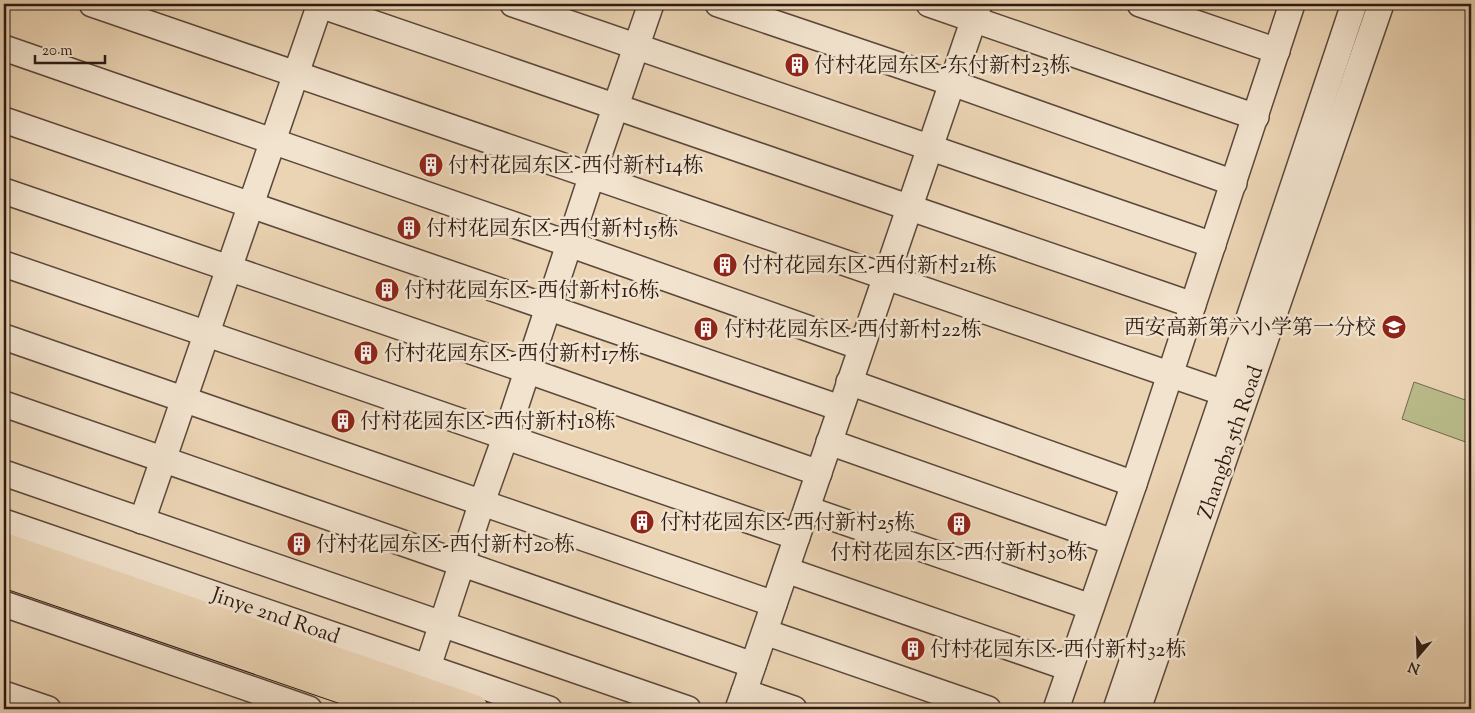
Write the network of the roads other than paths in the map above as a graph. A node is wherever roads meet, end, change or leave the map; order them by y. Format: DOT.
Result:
graph roads {
  1 [pos="92,4"];
  2 [pos="319,4"];
  3 [pos="513,4"];
  4 [pos="651,4"];
  5 [pos="718,4"];
  6 [pos="929,4"];
  7 [pos="1140,4"];
  8 [pos="1292,4"];
  9 [pos="1354,4"];
  10 [pos="1380,4"];
  11 [pos="976,11"];
  12 [pos="636,46"];
  13 [pos="4,48"];
  14 [pos="1277,51"];
  15 [pos="296,73"];
  16 [pos="952,83"];
  17 [pos="615,107"];
  18 [pos="1256,117"];
  19 [pos="4,120"];
  20 [pos="272,141"];
  21 [pos="929,147"];
  22 [pos="592,175"];
  23 [pos="1234,183"];
  24 [pos="4,191"];
  25 [pos="250,205"];
  26 [pos="910,208"];
  27 [pos="569,244"];
  28 [pos="1213,245"];
  29 [pos="4,264"];
  30 [pos="230,268"];
  31 [pos="886,276"];
  32 [pos="1193,305"];
  33 [pos="548,307"];
  34 [pos="207,334"];
  35 [pos="4,337"];
  36 [pos="861,347"];
  37 [pos="526,370"];
  38 [pos="1170,374"];
  39 [pos="849,382"];
  40 [pos="1224,392"];
  41 [pos="183,399"];
  42 [pos="4,404"];
  43 [pos="840,408"];
  44 [pos="506,435"];
  45 [pos="829,442"];
  46 [pos="163,459"];
  47 [pos="4,473"];
  48 [pos="819,473"];
  49 [pos="1134,484"];
  50 [pos="482,502"];
  51 [pos="807,509"];
  52 [pos="142,521"];
  53 [pos="4,522"];
  54 [pos="797,537"];
  55 [pos="1113,542"];
  56 [pos="4,547"];
  57 [pos="463,562"];
  58 [pos="786,570"];
  59 [pos="4,573"];
  60 [pos="4,604"];
  61 [pos="774,604"];
  62 [pos="1091,606"];
  63 [pos="442,624"];
  64 [pos="765,632"];
  65 [pos="753,665"];
  66 [pos="1069,668"];
  67 [pos="424,679"];
  68 [pos="355,691"];
  69 [pos="4,694"];
  70 [pos="741,701"];
  71 [pos="48,709"];
  72 [pos="309,709"];
  73 [pos="400,709"];
  74 [pos="474,709"];
  75 [pos="549,709"];
  76 [pos="688,709"];
  77 [pos="794,709"];
  78 [pos="988,709"];
  79 [pos="1056,709"];
  80 [pos="1116,709"];
  81 [pos="1138,709"];
  1 -- 15 [label="street"];
  2 -- 15 [label="street"];
  2 -- 17 [label="street"];
  3 -- 12 [label="street"];
  4 -- 12 [label="street"];
  5 -- 16 [label="street"];
  6 -- 11 [label="street"];
  7 -- 14 [label="street"];
  8 -- 14 [label="street"];
  9 -- 40 [label="street, Zhangba 5th Road"];
  10 -- 81 [label="street, Zhangba 5th Road"];
  11 -- 16 [label="street"];
  11 -- 18 [label="street"];
  12 -- 17 [label="street"];
  12 -- 21 [label="street"];
  13 -- 20 [label="street"];
  14 -- 18 [label="street"];
  15 -- 20 [label="street"];
  15 -- 22 [label="street"];
  16 -- 21 [label="street"];
  16 -- 23 [label="street"];
  17 -- 22 [label="street"];
  17 -- 26 [label="street"];
  18 -- 23 [label="street"];
  19 -- 25 [label="street"];
  20 -- 25 [label="street"];
  20 -- 27 [label="street"];
  21 -- 26 [label="street"];
  21 -- 28 [label="street"];
  22 -- 27 [label="street"];
  22 -- 31 [label="street"];
  23 -- 28 [label="street"];
  24 -- 30 [label="street"];
  25 -- 30 [label="street"];
  25 -- 33 [label="street"];
  26 -- 31 [label="street"];
  26 -- 32 [label="street"];
  27 -- 33 [label="street"];
  27 -- 36 [label="street"];
  28 -- 32 [label="street"];
  29 -- 34 [label="street"];
  30 -- 34 [label="street"];
  30 -- 37 [label="street"];
  31 -- 36 [label="street"];
  31 -- 38 [label="street"];
  32 -- 38 [label="street"];
  33 -- 37 [label="street"];
  33 -- 43 [label="street"];
  34 -- 41 [label="street"];
  34 -- 44 [label="street"];
  35 -- 41 [label="street"];
  36 -- 39 [label="street"];
  37 -- 44 [label="street"];
  37 -- 48 [label="street"];
  38 -- 40 [label="street"];
  38 -- 49 [label="street"];
  39 -- 43 [label="street"];
  39 -- 49 [label="street"];
  40 -- 80 [label="street, Zhangba 5th Road"];
  41 -- 46 [label="street"];
  41 -- 50 [label="street"];
  42 -- 46 [label="street"];
  43 -- 45 [label="street"];
  44 -- 50 [label="street"];
  44 -- 54 [label="street"];
  45 -- 48 [label="street"];
  45 -- 55 [label="street"];
  46 -- 52 [label="street"];
  46 -- 57 [label="street"];
  47 -- 52 [label="street"];
  48 -- 51 [label="street"];
  49 -- 55 [label="street"];
  50 -- 57 [label="street"];
  50 -- 61 [label="street"];
  51 -- 54 [label="street"];
  51 -- 62 [label="street"];
  52 -- 63 [label="street"];
  53 -- 67 [label="street, Jinye 2nd Road"];
  54 -- 58 [label="street"];
  55 -- 62 [label="street"];
  56 -- 68 [label="main road, Jinye 2nd Road"];
  57 -- 63 [label="street"];
  57 -- 65 [label="street"];
  58 -- 61 [label="street"];
  58 -- 66 [label="street"];
  59 -- 68 [label="main road, Jinye 2nd Road"];
  60 -- 72 [label="street"];
  61 -- 64 [label="street"];
  62 -- 66 [label="street"];
  63 -- 67 [label="street"];
  63 -- 76 [label="street"];
  64 -- 65 [label="street"];
  64 -- 78 [label="street"];
  65 -- 70 [label="street"];
  66 -- 79 [label="street"];
  67 -- 68 [label="main road, Jinye 2nd Road"];
  67 -- 74 [label="main road, Jinye 2nd Road"];
  67 -- 75 [label="street, Jinye 2nd Road"];
  68 -- 73 [label="main road, Jinye 2nd Road"];
  69 -- 71 [label="street"];
  70 -- 77 [label="street"];
}
